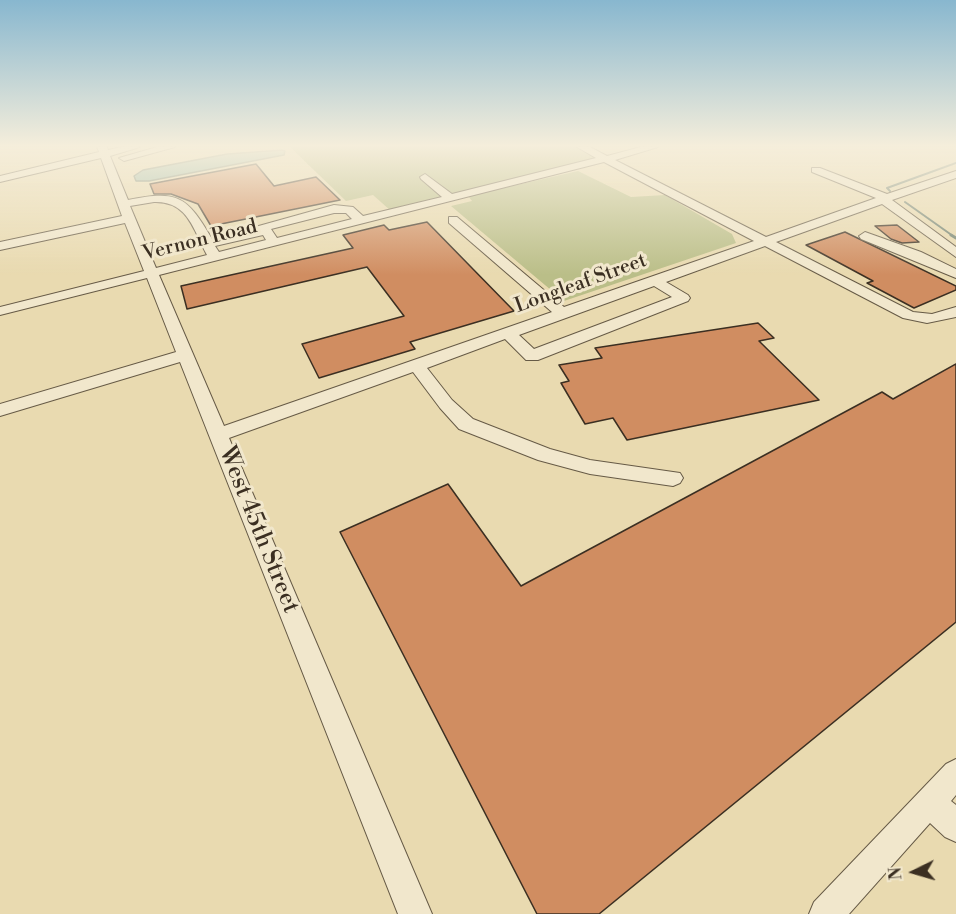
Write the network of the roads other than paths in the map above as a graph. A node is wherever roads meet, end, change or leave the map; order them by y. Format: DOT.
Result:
graph roads {
  1 [pos="118,190"];
  2 [pos="440,190"];
  3 [pos="483,190"];
  4 [pos="664,190"];
  5 [pos="863,190"];
  6 [pos="912,190"];
  7 [pos="450,198"];
  8 [pos="885,199"];
  9 [pos="126,211"];
  10 [pos="362,220"];
  11 [pos="453,220"];
  12 [pos="266,230"];
  13 [pos="865,236"];
  14 [pos="764,241"];
  15 [pos="274,242"];
  16 [pos="208,244"];
  17 [pos="0,246"];
  18 [pos="956,253"];
  19 [pos="215,257"];
  20 [pos="956,262"];
  21 [pos="935,263"];
  22 [pos="153,273"];
  23 [pos="956,274"];
  24 [pos="654,280"];
  25 [pos="0,311"];
  26 [pos="956,311"];
  27 [pos="562,313"];
  28 [pos="507,333"];
  29 [pos="185,355"];
  30 [pos="416,365"];
  31 [pos="0,411"];
  32 [pos="219,435"];
  33 [pos="673,478"];
  34 [pos="956,774"];
  35 [pos="929,802"];
  36 [pos="956,826"];
  37 [pos="415,914"];
  38 [pos="826,914"];
  1 -- 9 [label="street, West 45th Street"];
  2 -- 7 [label="street"];
  3 -- 7 [label="street, Vernon Road"];
  4 -- 14 [label="street"];
  5 -- 8 [label="street"];
  6 -- 8 [label="street, Longleaf Street"];
  7 -- 10 [label="street, Vernon Road"];
  8 -- 14 [label="street, Longleaf Street"];
  8 -- 18 [label="street"];
  9 -- 16 [label="street"];
  9 -- 17 [label="street"];
  9 -- 22 [label="street, West 45th Street"];
  10 -- 12 [label="street"];
  10 -- 15 [label="street, Vernon Road"];
  11 -- 27 [label="street"];
  12 -- 15 [label="street"];
  12 -- 16 [label="street"];
  13 -- 21 [label="street"];
  14 -- 24 [label="street, Longleaf Street"];
  14 -- 26 [label="street"];
  15 -- 19 [label="street, Vernon Road"];
  16 -- 19 [label="street"];
  19 -- 22 [label="street, Vernon Road"];
  20 -- 21 [label="street"];
  21 -- 23 [label="street"];
  22 -- 25 [label="street, Vernon Road"];
  22 -- 29 [label="street, West 45th Street"];
  24 -- 27 [label="street, Longleaf Street"];
  24 -- 28 [label="street"];
  27 -- 28 [label="street, Longleaf Street"];
  28 -- 30 [label="street, Longleaf Street"];
  29 -- 31 [label="street"];
  29 -- 32 [label="street, West 45th Street"];
  30 -- 32 [label="street, Longleaf Street"];
  30 -- 33 [label="street"];
  32 -- 37 [label="street, West 45th Street"];
  34 -- 35 [label="street"];
  35 -- 36 [label="street"];
  35 -- 38 [label="street"];
}
